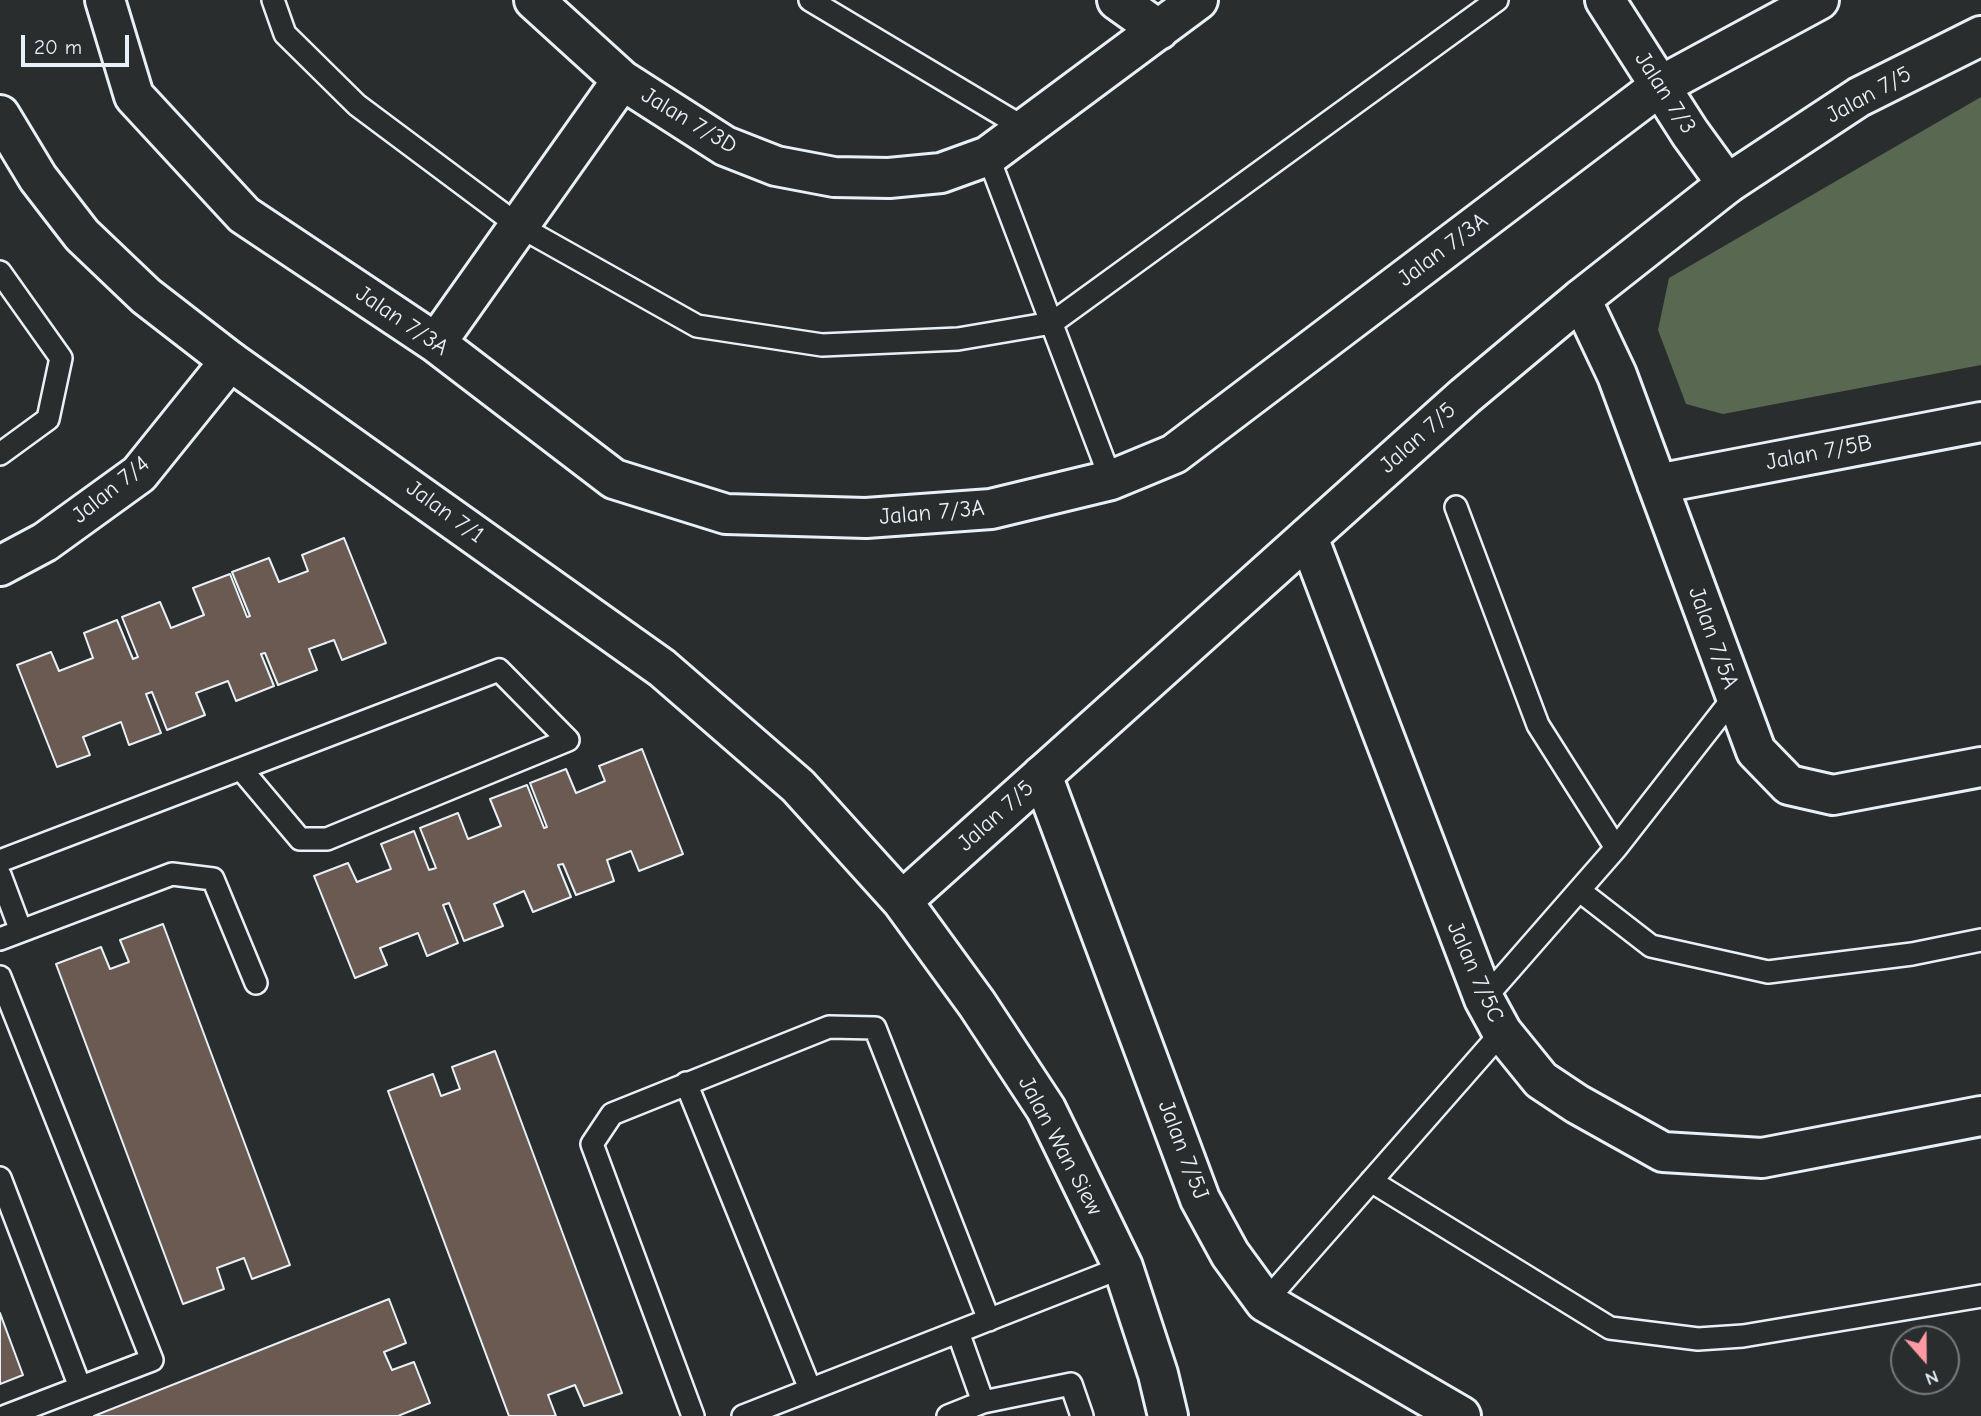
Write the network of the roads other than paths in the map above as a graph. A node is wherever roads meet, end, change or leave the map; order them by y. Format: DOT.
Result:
graph roads {
  1 [pos="104,0"];
  2 [pos="273,0"];
  3 [pos="534,0"];
  4 [pos="810,0"];
  5 [pos="1117,0"];
  6 [pos="1198,0"];
  7 [pos="1497,0"];
  8 [pos="1605,0"];
  9 [pos="1819,0"];
  10 [pos="1159,30"];
  11 [pos="1981,36"];
  12 [pos="622,80"];
  13 [pos="1660,86"];
  14 [pos="0,115"];
  15 [pos="1026,129"];
  16 [pos="988,156"];
  17 [pos="1727,184"];
  18 [pos="519,226"];
  19 [pos="0,272"];
  20 [pos="1581,299"];
  21 [pos="1052,323"];
  22 [pos="436,343"];
  23 [pos="230,361"];
  24 [pos="1981,422"];
  25 [pos="0,454"];
  26 [pos="1111,480"];
  27 [pos="1657,484"];
  28 [pos="1457,507"];
  29 [pos="1308,537"];
  30 [pos="0,566"];
  31 [pos="1734,697"];
  32 [pos="1981,766"];
  33 [pos="241,769"];
  34 [pos="1042,775"];
  35 [pos="1616,848"];
  36 [pos="0,861"];
  37 [pos="0,876"];
  38 [pos="1580,891"];
  39 [pos="902,901"];
  40 [pos="21,931"];
  41 [pos="0,939"];
  42 [pos="1981,940"];
  43 [pos="0,977"];
  44 [pos="256,984"];
  45 [pos="1484,999"];
  46 [pos="1502,1032"];
  47 [pos="686,1083"];
  48 [pos="1981,1116"];
  49 [pos="0,1178"];
  50 [pos="1371,1181"];
  51 [pos="1123,1267"];
  52 [pos="1981,1296"];
  53 [pos="1265,1302"];
  54 [pos="989,1320"];
  55 [pos="958,1332"];
  56 [pos="80,1387"];
  57 [pos="810,1390"];
  58 [pos="983,1402"];
  59 [pos="6,1416"];
  60 [pos="693,1416"];
  61 [pos="743,1416"];
  62 [pos="948,1416"];
  63 [pos="1082,1416"];
  64 [pos="1168,1416"];
  65 [pos="1461,1416"];
  1 -- 22 [label="street, Jalan 7/3A"];
  2 -- 18 [label="lane"];
  3 -- 12 [label="street, Jalan 7/3D"];
  4 -- 15 [label="lane"];
  5 -- 10 [label="street"];
  6 -- 10 [label="street, Jalan 7/3D"];
  7 -- 21 [label="lane"];
  8 -- 13 [label="street, Jalan 7/3"];
  9 -- 13 [label="street, Jalan 7/3A"];
  10 -- 15 [label="street, Jalan 7/3D"];
  11 -- 17 [label="street, Jalan 7/5"];
  12 -- 16 [label="street, Jalan 7/3D"];
  12 -- 18 [label="street"];
  13 -- 17 [label="street, Jalan 7/3"];
  13 -- 26 [label="street, Jalan 7/3A"];
  14 -- 23 [label="street, Jalan 7/1"];
  15 -- 16 [label="street, Jalan 7/3D"];
  16 -- 21 [label="lane"];
  17 -- 20 [label="street, Jalan 7/5"];
  18 -- 21 [label="lane"];
  18 -- 22 [label="street"];
  19 -- 25 [label="lane"];
  20 -- 27 [label="street, Jalan 7/5A"];
  20 -- 29 [label="street, Jalan 7/5"];
  21 -- 26 [label="lane"];
  22 -- 26 [label="street, Jalan 7/3A"];
  23 -- 30 [label="street, Jalan 7/4"];
  23 -- 39 [label="street, Jalan 7/1"];
  24 -- 27 [label="street, Jalan 7/5B"];
  27 -- 31 [label="street, Jalan 7/5A"];
  28 -- 35 [label="lane"];
  29 -- 34 [label="street, Jalan 7/5"];
  29 -- 45 [label="street, Jalan 7/5C"];
  31 -- 32 [label="street, Jalan 7/5A"];
  31 -- 35 [label="lane"];
  33 -- 33 [label="lane"];
  33 -- 36 [label="lane"];
  34 -- 39 [label="street, Jalan 7/5"];
  34 -- 53 [label="street, Jalan 7/5J"];
  35 -- 38 [label="lane"];
  37 -- 40 [label="lane"];
  38 -- 42 [label="lane"];
  38 -- 45 [label="lane"];
  39 -- 51 [label="street, Jalan Wan Siew"];
  40 -- 41 [label="lane"];
  40 -- 44 [label="lane"];
  43 -- 56 [label="lane"];
  45 -- 46 [label="street, Jalan 7/5C"];
  46 -- 48 [label="street, Jalan 7/5C"];
  46 -- 50 [label="lane"];
  47 -- 54 [label="lane"];
  47 -- 57 [label="lane"];
  47 -- 60 [label="lane"];
  49 -- 56 [label="lane"];
  50 -- 52 [label="lane"];
  50 -- 53 [label="lane"];
  51 -- 54 [label="lane"];
  51 -- 64 [label="street, Jalan Wan Siew"];
  53 -- 65 [label="street, Jalan 7/5J"];
  54 -- 55 [label="lane"];
  55 -- 57 [label="lane"];
  55 -- 58 [label="lane"];
  56 -- 59 [label="lane"];
  57 -- 61 [label="lane"];
  58 -- 62 [label="lane"];
  58 -- 63 [label="lane"];
}
